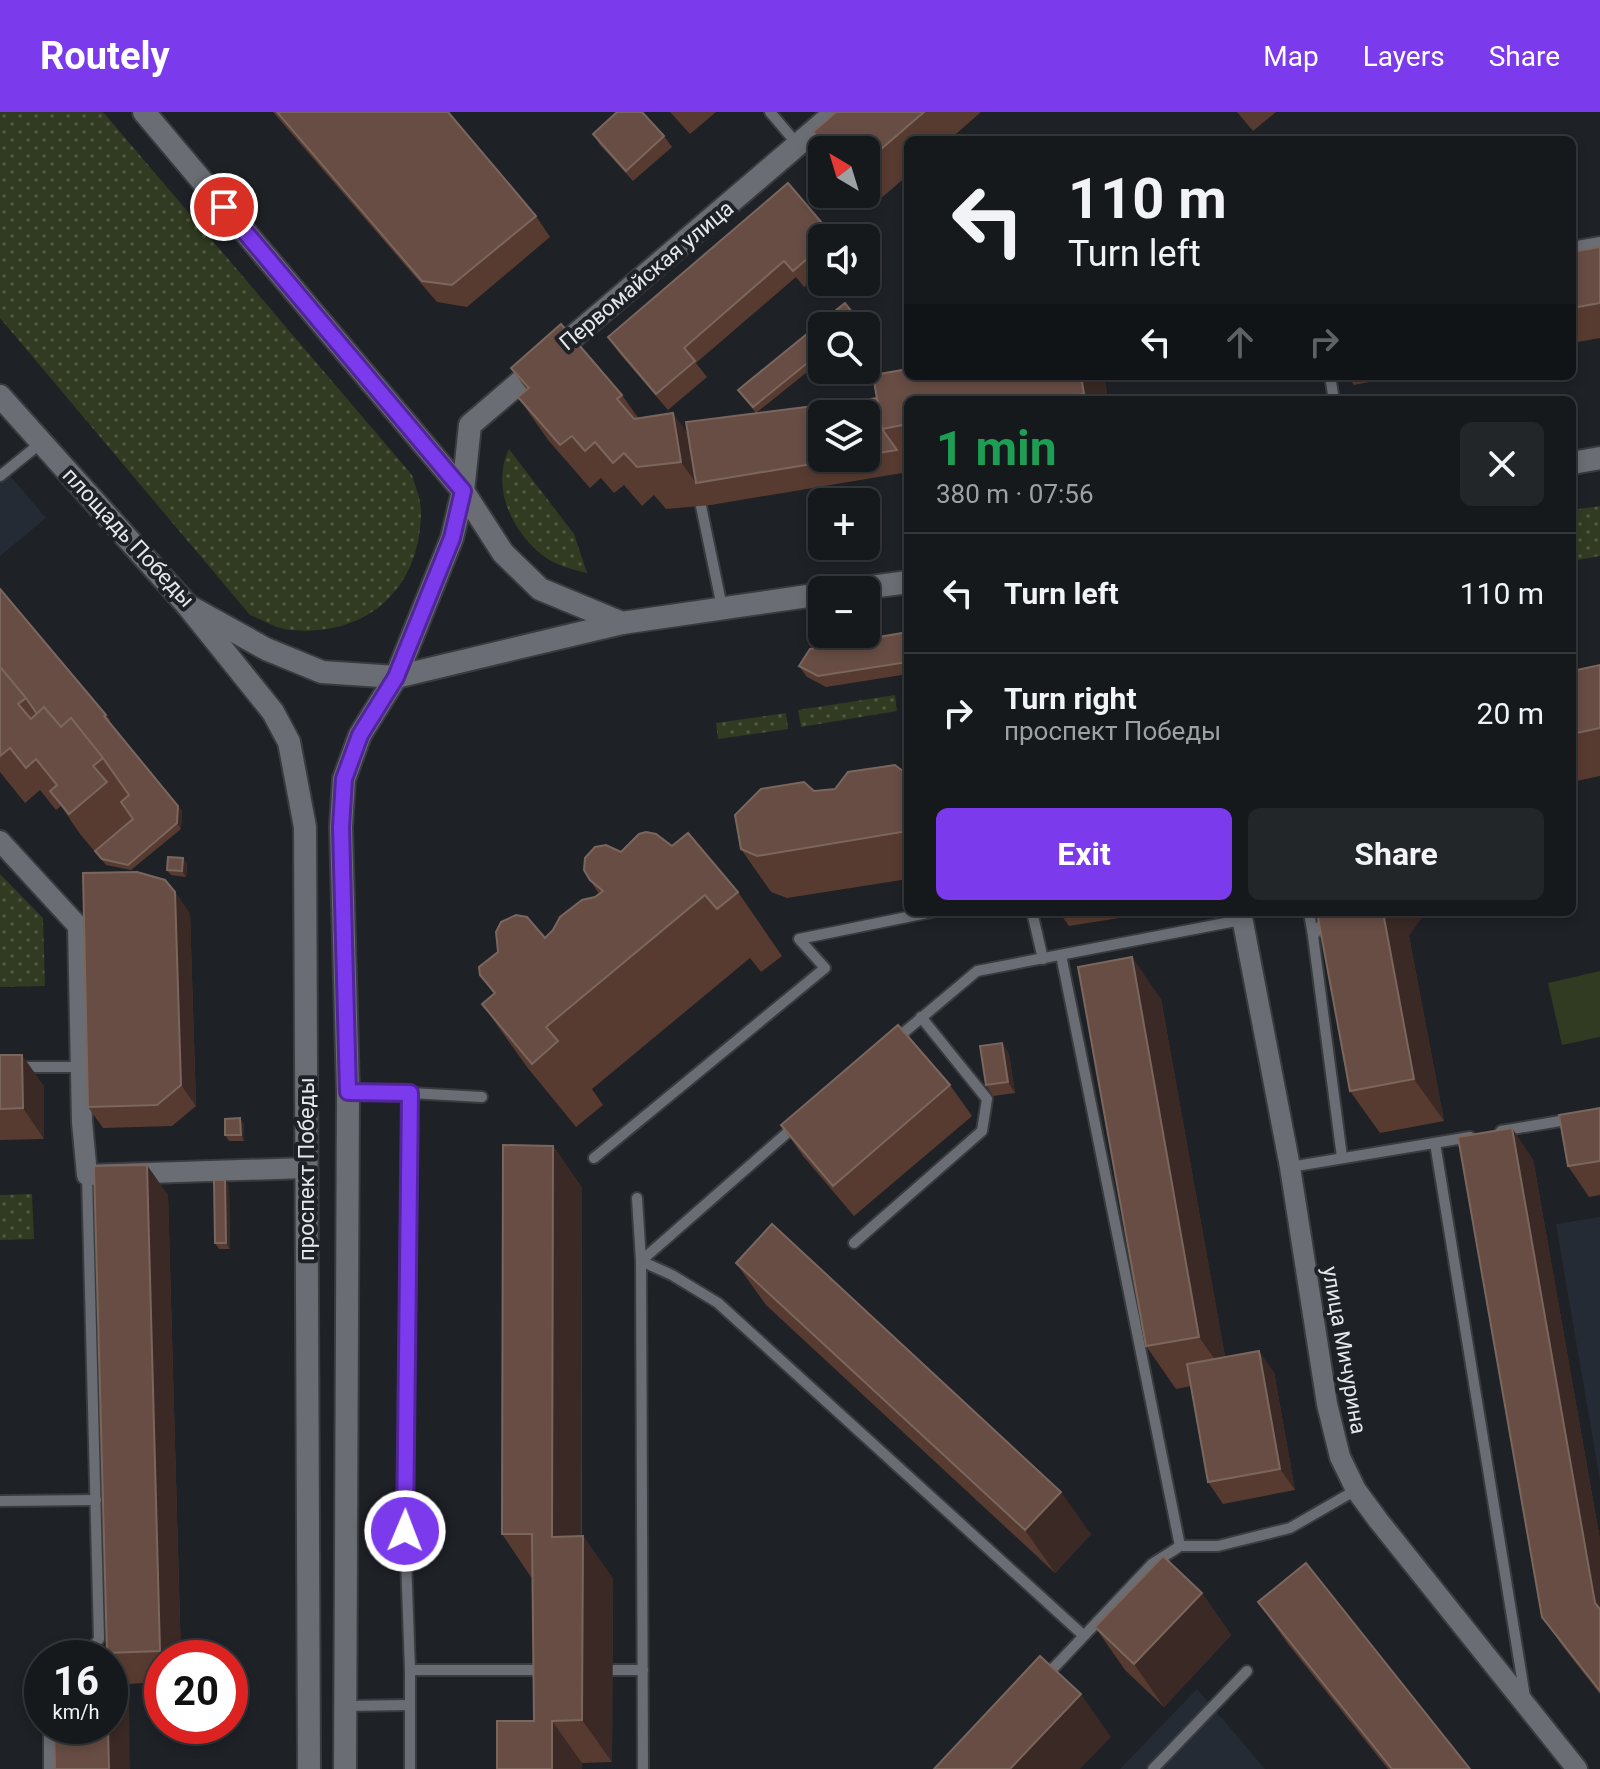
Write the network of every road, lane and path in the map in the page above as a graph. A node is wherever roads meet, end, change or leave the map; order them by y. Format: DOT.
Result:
graph roads {
  1 [pos="144,112"];
  2 [pos="770,112"];
  3 [pos="836,112"];
  4 [pos="798,145"];
  5 [pos="1600,242"];
  6 [pos="1576,246"];
  7 [pos="0,396"];
  8 [pos="42,442"];
  9 [pos="1600,458"];
  10 [pos="1576,462"];
  11 [pos="0,476"];
  12 [pos="463,491"];
  13 [pos="701,506"];
  14 [pos="904,583"];
  15 [pos="880,586"];
  16 [pos="808,596"];
  17 [pos="187,605"];
  18 [pos="722,607"];
  19 [pos="622,623"];
  20 [pos="396,677"];
  21 [pos="0,841"];
  22 [pos="912,916"];
  23 [pos="1033,916"];
  24 [pos="1241,916"];
  25 [pos="1310,916"];
  26 [pos="1328,916"];
  27 [pos="1313,936"];
  28 [pos="1061,955"];
  29 [pos="1043,959"];
  30 [pos="921,1017"];
  31 [pos="886,1047"];
  32 [pos="0,1067"];
  33 [pos="81,1067"];
  34 [pos="348,1092"];
  35 [pos="410,1093"];
  36 [pos="482,1097"];
  37 [pos="807,1115"];
  38 [pos="1585,1117"];
  39 [pos="1494,1133"];
  40 [pos="1478,1135"];
  41 [pos="1435,1143"];
  42 [pos="1342,1157"];
  43 [pos="594,1158"];
  44 [pos="1290,1167"];
  45 [pos="306,1168"];
  46 [pos="87,1175"];
  47 [pos="637,1198"];
  48 [pos="854,1243"];
  49 [pos="641,1261"];
  50 [pos="1356,1490"];
  51 [pos="96,1500"];
  52 [pos="0,1501"];
  53 [pos="1180,1546"];
  54 [pos="1083,1635"];
  55 [pos="98,1640"];
  56 [pos="410,1670"];
  57 [pos="563,1670"];
  58 [pos="612,1670"];
  59 [pos="643,1670"];
  60 [pos="1247,1671"];
  61 [pos="1041,1681"];
  62 [pos="1526,1704"];
  63 [pos="410,1705"];
  64 [pos="346,1706"];
  65 [pos="49,1744"];
  66 [pos="49,1769"];
  67 [pos="309,1769"];
  68 [pos="345,1769"];
  69 [pos="410,1769"];
  70 [pos="643,1769"];
  71 [pos="1153,1769"];
  72 [pos="1577,1769"];
  1 -- 12 [label="main road"];
  2 -- 4 [label="lane"];
  3 -- 4 [label="main road, Первомайская улица"];
  4 -- 12 [label="main road, Первомайская улица"];
  5 -- 6 [label="lane"];
  7 -- 8 [label="main road, площадь Победы"];
  8 -- 11 [label="lane"];
  8 -- 17 [label="main road, площадь Победы"];
  9 -- 10 [label="main road"];
  12 -- 19 [label="main road"];
  12 -- 20 [label="main road"];
  13 -- 18 [label="lane"];
  14 -- 15 [label="main road"];
  16 -- 18 [label="main road, площадь Победы"];
  17 -- 20 [label="main road, площадь Победы"];
  17 -- 45 [label="main road, проспект Победы"];
  18 -- 19 [label="main road, площадь Победы"];
  19 -- 20 [label="main road, площадь Победы"];
  20 -- 34 [label="main road, проспект Победы"];
  21 -- 33 [label="street"];
  22 -- 43 [label="lane"];
  23 -- 29 [label="lane"];
  24 -- 28 [label="lane"];
  24 -- 44 [label="street, улица Мичурина"];
  25 -- 27 [label="lane"];
  26 -- 27 [label="lane"];
  27 -- 42 [label="lane"];
  28 -- 29 [label="lane"];
  28 -- 53 [label="lane"];
  29 -- 30 [label="lane"];
  30 -- 31 [label="lane"];
  30 -- 48 [label="lane"];
  32 -- 33 [label="lane"];
  33 -- 46 [label="street"];
  34 -- 35 [label="lane"];
  34 -- 64 [label="main road, проспект Победы"];
  35 -- 36 [label="lane"];
  35 -- 56 [label="lane"];
  37 -- 49 [label="lane"];
  38 -- 39 [label="lane"];
  40 -- 41 [label="lane"];
  41 -- 42 [label="lane"];
  41 -- 62 [label="lane"];
  42 -- 44 [label="lane"];
  44 -- 50 [label="street, улица Мичурина"];
  45 -- 46 [label="street"];
  45 -- 67 [label="main road, проспект Победы"];
  46 -- 51 [label="lane"];
  47 -- 49 [label="lane"];
  49 -- 54 [label="lane"];
  49 -- 59 [label="lane"];
  50 -- 53 [label="lane"];
  50 -- 62 [label="street, улица Мичурина"];
  51 -- 52 [label="lane"];
  51 -- 55 [label="lane"];
  53 -- 54 [label="lane"];
  54 -- 61 [label="lane"];
  56 -- 57 [label="lane"];
  56 -- 63 [label="lane"];
  58 -- 59 [label="lane"];
  59 -- 70 [label="lane"];
  60 -- 71 [label="lane"];
  62 -- 72 [label="street, улица Мичурина"];
  63 -- 64 [label="lane"];
  63 -- 69 [label="lane"];
  64 -- 68 [label="main road, проспект Победы"];
  65 -- 66 [label="lane"];
}
